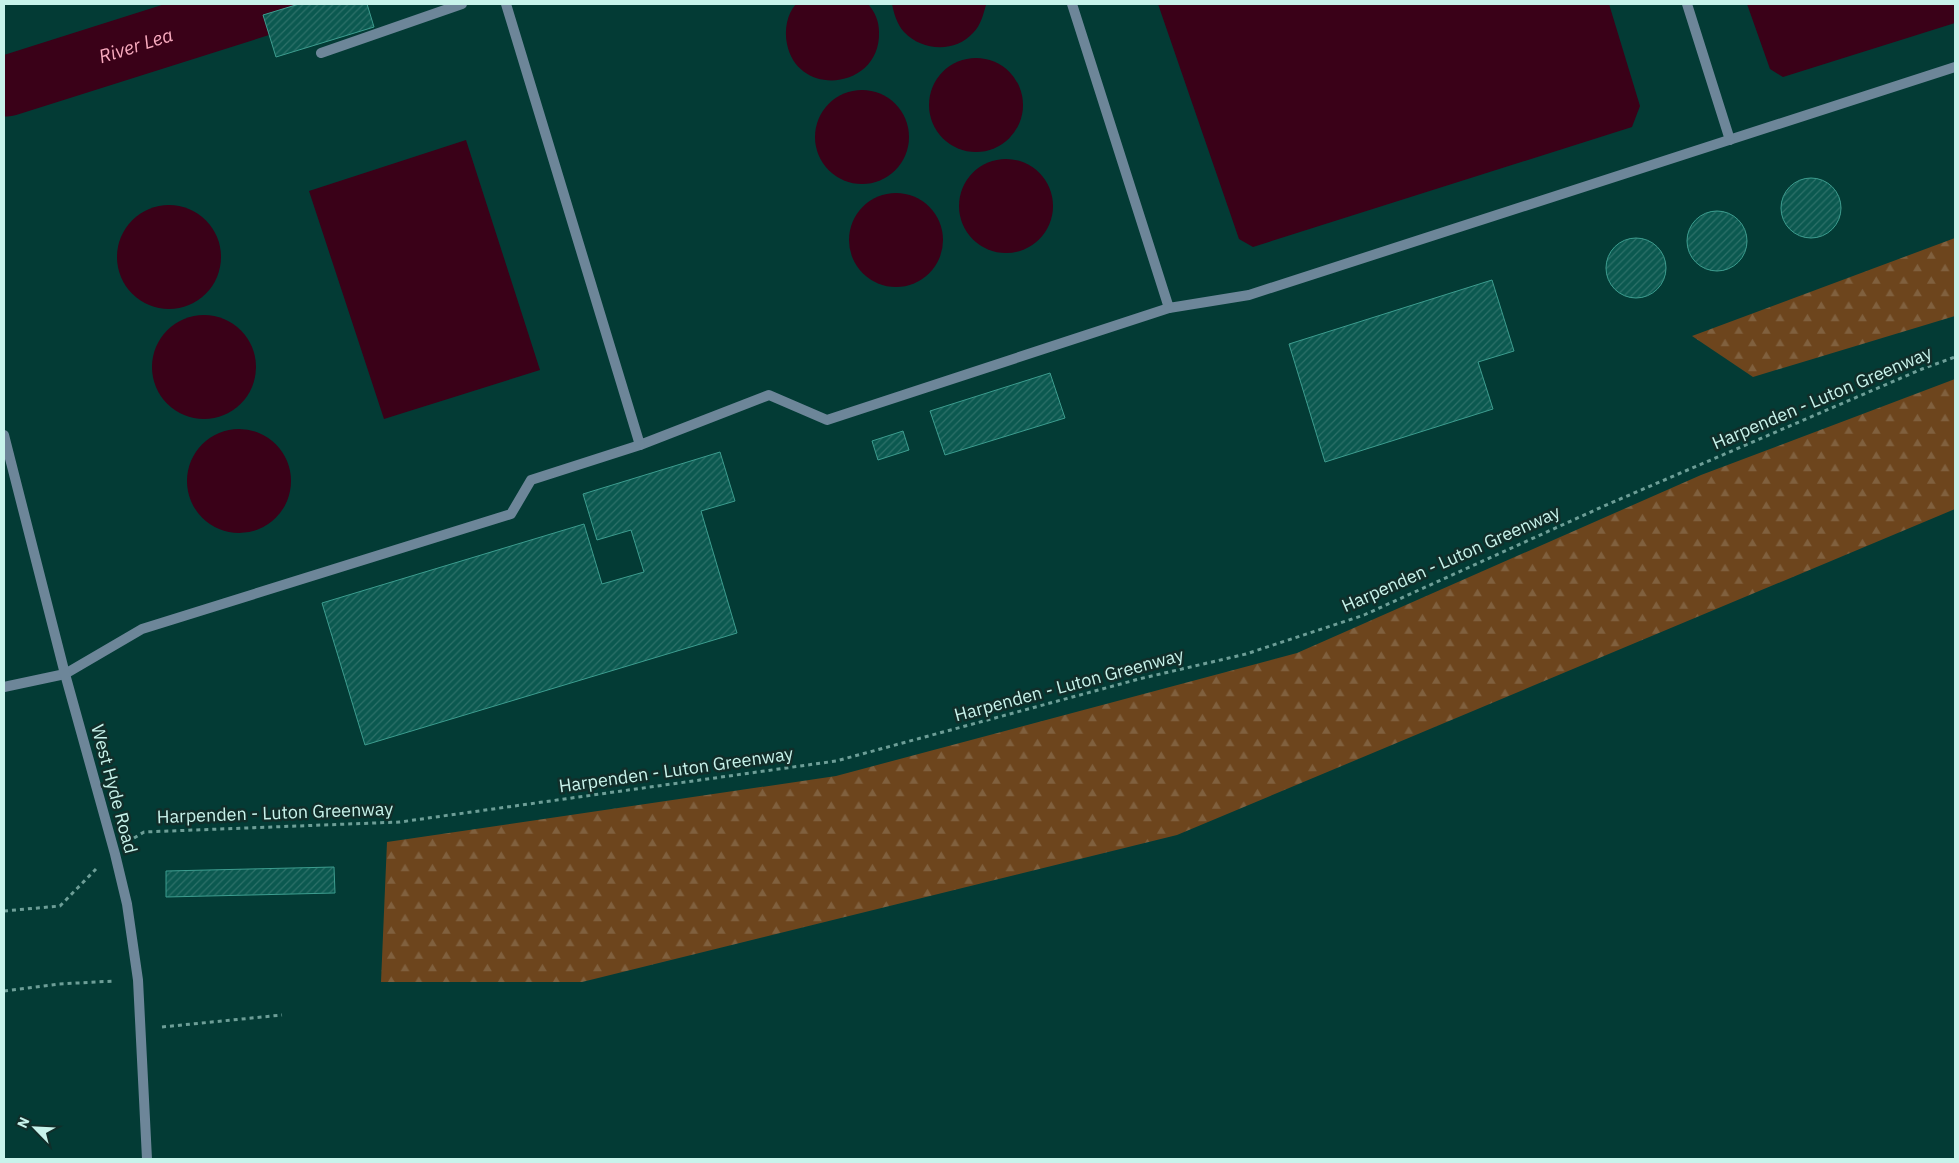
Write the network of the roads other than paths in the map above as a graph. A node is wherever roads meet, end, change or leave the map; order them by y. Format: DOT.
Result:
graph roads {
  1 [pos="462,4"];
  2 [pos="506,4"];
  3 [pos="1072,4"];
  4 [pos="1687,4"];
  5 [pos="321,53"];
  6 [pos="1955,67"];
  7 [pos="1730,140"];
  8 [pos="1169,308"];
  9 [pos="4,435"];
  10 [pos="640,445"];
  11 [pos="65,674"];
  12 [pos="4,687"];
  13 [pos="147,1159"];
  1 -- 5 [label="street"];
  2 -- 10 [label="street"];
  3 -- 8 [label="street"];
  4 -- 7 [label="street"];
  6 -- 7 [label="street"];
  7 -- 8 [label="street"];
  8 -- 10 [label="street"];
  9 -- 11 [label="street, West Hyde Road"];
  10 -- 11 [label="street"];
  11 -- 12 [label="street"];
  11 -- 13 [label="street, West Hyde Road"];
}
